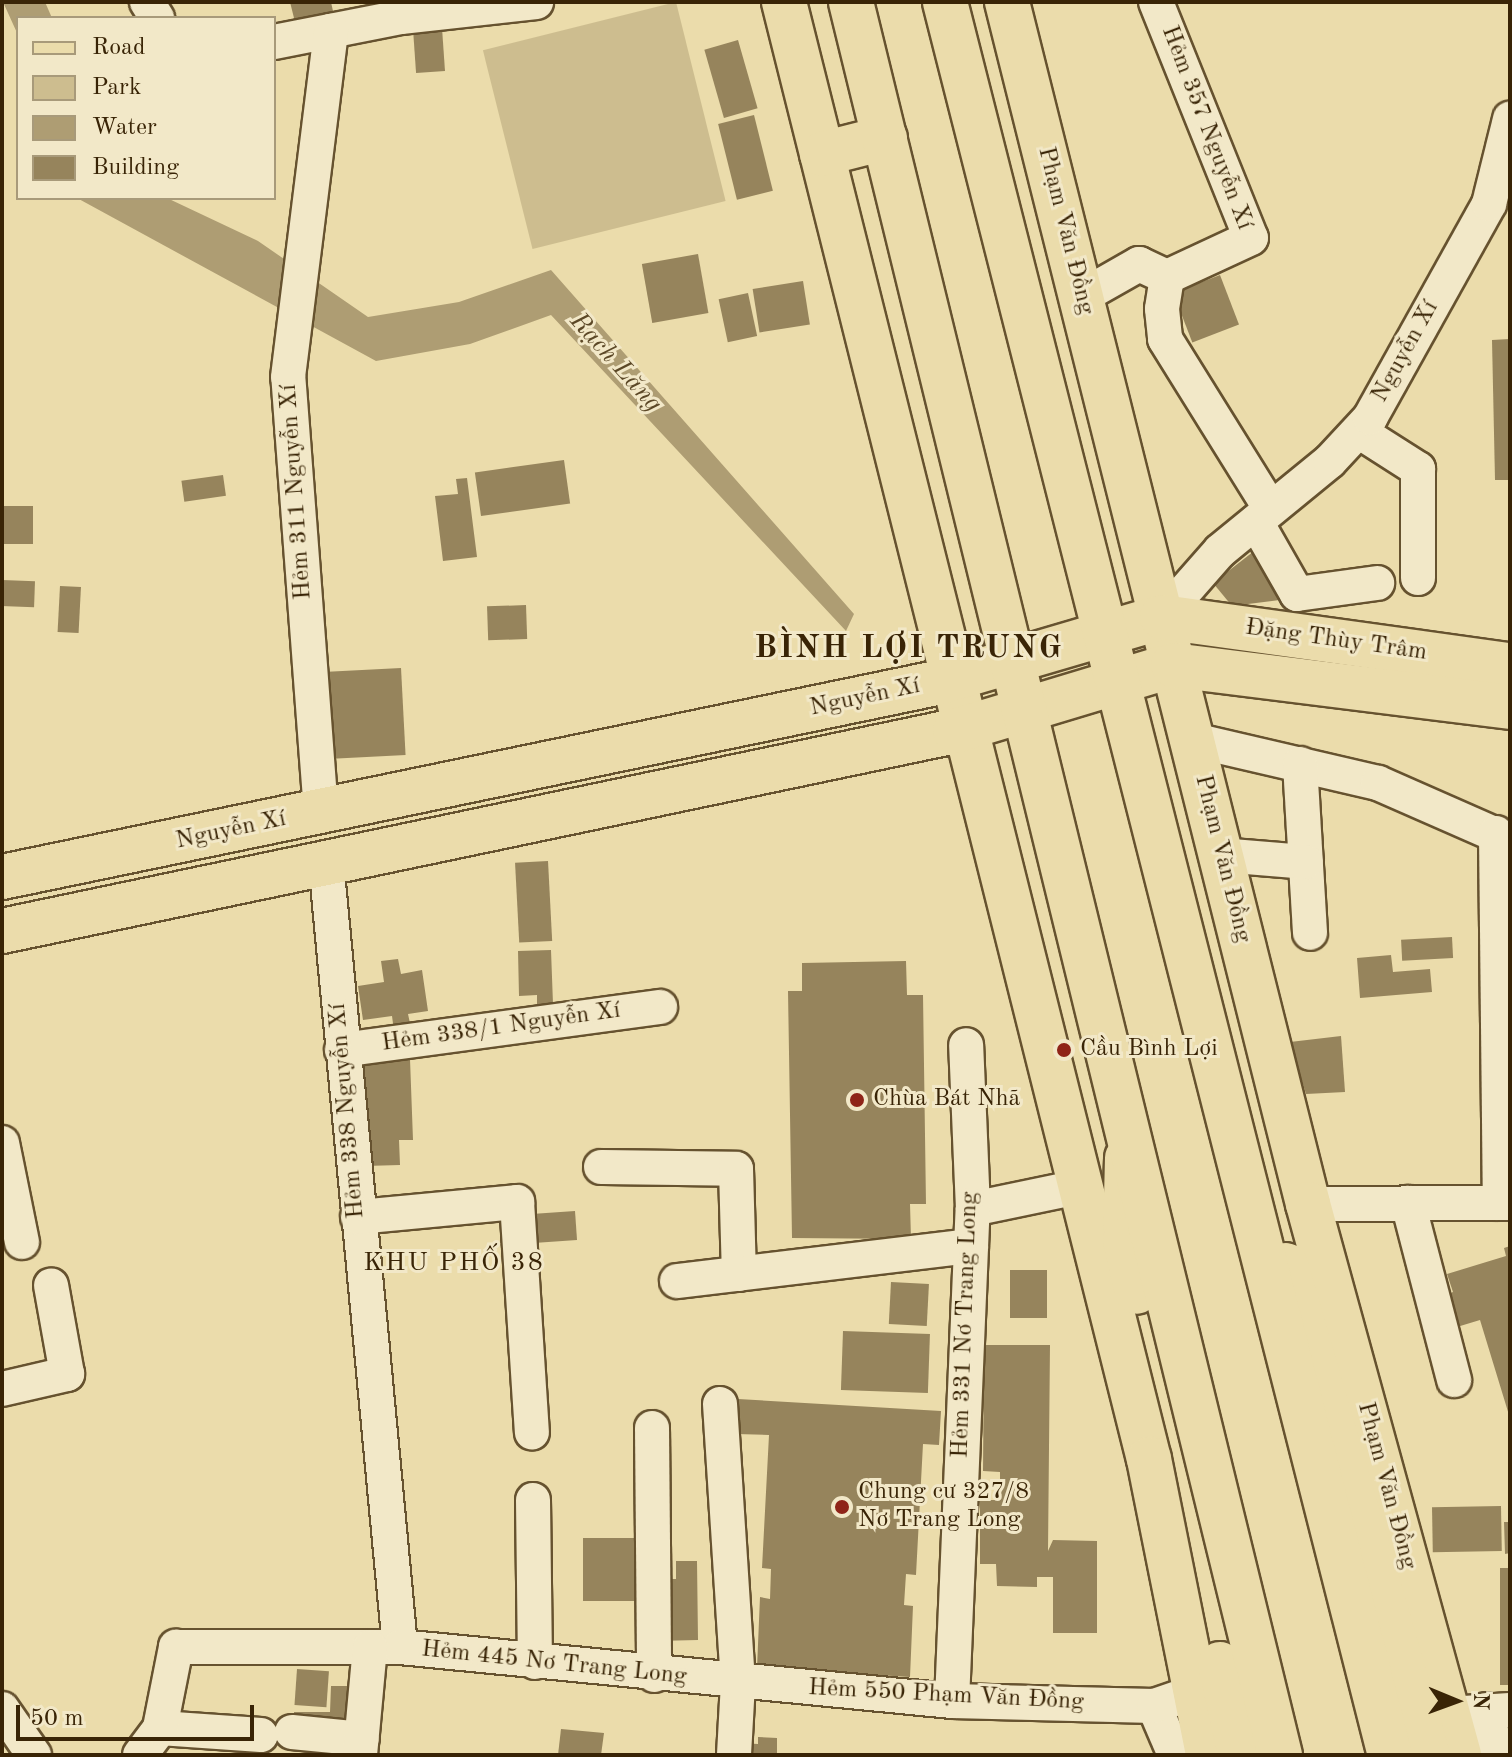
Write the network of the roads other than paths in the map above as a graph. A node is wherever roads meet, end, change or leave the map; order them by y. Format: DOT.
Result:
graph roads {
  1 [pos="536,2"];
  2 [pos="784,2"];
  3 [pos="851,2"];
  4 [pos="945,2"];
  5 [pos="1007,2"];
  6 [pos="1156,2"];
  7 [pos="331,31"];
  8 [pos="276,42"];
  9 [pos="1510,119"];
  10 [pos="885,138"];
  11 [pos="822,154"];
  12 [pos="1500,205"];
  13 [pos="1167,277"];
  14 [pos="1081,297"];
  15 [pos="1360,432"];
  16 [pos="1264,516"];
  17 [pos="1418,578"];
  18 [pos="1377,583"];
  19 [pos="1162,617"];
  20 [pos="1103,634"];
  21 [pos="1015,660"];
  22 [pos="1173,665"];
  23 [pos="1510,665"];
  24 [pos="953,677"];
  25 [pos="1115,682"];
  26 [pos="1027,707"];
  27 [pos="1510,707"];
  28 [pos="965,725"];
  29 [pos="1193,740"];
  30 [pos="1300,764"];
  31 [pos="321,812"];
  32 [pos="1503,837"];
  33 [pos="1221,855"];
  34 [pos="326,862"];
  35 [pos="1306,862"];
  36 [pos="2,877"];
  37 [pos="2,931"];
  38 [pos="1310,933"];
  39 [pos="660,1007"];
  40 [pos="966,1045"];
  41 [pos="342,1050"];
  42 [pos="2,1143"];
  43 [pos="601,1167"];
  44 [pos="1083,1186"];
  45 [pos="1408,1203"];
  46 [pos="1505,1203"];
  47 [pos="1308,1204"];
  48 [pos="973,1209"];
  49 [pos="1250,1209"];
  50 [pos="358,1217"];
  51 [pos="22,1242"];
  52 [pos="971,1246"];
  53 [pos="739,1274"];
  54 [pos="677,1281"];
  55 [pos="51,1285"];
  56 [pos="1454,1380"];
  57 [pos="2,1389"];
  58 [pos="720,1404"];
  59 [pos="652,1428"];
  60 [pos="532,1433"];
  61 [pos="533,1500"];
  62 [pos="385,1647"];
  63 [pos="535,1662"];
  64 [pos="654,1675"];
  65 [pos="738,1683"];
  66 [pos="1195,1692"];
  67 [pos="952,1701"];
  68 [pos="1154,1706"];
  69 [pos="2,1709"];
  70 [pos="160,1728"];
  71 [pos="1438,1729"];
  72 [pos="361,1747"];
  73 [pos="1249,1751"];
  74 [pos="34,1755"];
  75 [pos="140,1755"];
  76 [pos="734,1755"];
  77 [pos="1175,1755"];
  78 [pos="1459,1755"];
  79 [pos="1497,1755"];
  1 -- 7 [label="street"];
  2 -- 11 [label="main road"];
  3 -- 10 [label="main road"];
  4 -- 20 [label="main road, Phạm Văn Đồng"];
  5 -- 14 [label="main road, Phạm Văn Đồng"];
  6 -- 13 [label="street, Hẻm 357 Nguyễn Xí"];
  7 -- 8 [label="street"];
  7 -- 31 [label="street, Hẻm 311 Nguyễn Xí"];
  9 -- 12 [label="street, Nguyễn Xí"];
  10 -- 11 [label="main road"];
  10 -- 21 [label="main road"];
  11 -- 24 [label="main road"];
  12 -- 15 [label="street, Nguyễn Xí"];
  13 -- 14 [label="street"];
  13 -- 16 [label="street"];
  14 -- 19 [label="main road, Phạm Văn Đồng"];
  15 -- 16 [label="street, Nguyễn Xí"];
  15 -- 17 [label="street"];
  16 -- 18 [label="street"];
  16 -- 19 [label="street, Nguyễn Xí"];
  19 -- 20 [label="main road, Nguyễn Xí"];
  19 -- 22 [label="main road, Phạm Văn Đồng"];
  19 -- 23 [label="main road, Đặng Thùy Trâm"];
  20 -- 21 [label="main road, Nguyễn Xí"];
  20 -- 25 [label="main road, Phạm Văn Đồng"];
  21 -- 24 [label="main road, Nguyễn Xí"];
  21 -- 26 [label="main road"];
  22 -- 25 [label="main road, Nguyễn Xí"];
  22 -- 27 [label="main road, Đặng Thùy Trâm"];
  22 -- 29 [label="main road, Phạm Văn Đồng"];
  24 -- 28 [label="main road"];
  24 -- 31 [label="main road, Nguyễn Xí"];
  25 -- 26 [label="main road, Nguyễn Xí"];
  25 -- 49 [label="main road, Phạm Văn Đồng"];
  26 -- 28 [label="main road, Nguyễn Xí"];
  26 -- 73 [label="main road"];
  28 -- 34 [label="main road, Nguyễn Xí"];
  28 -- 44 [label="main road"];
  29 -- 30 [label="street"];
  29 -- 33 [label="main road, Phạm Văn Đồng"];
  30 -- 32 [label="street"];
  30 -- 35 [label="street"];
  31 -- 36 [label="main road, Nguyễn Xí"];
  32 -- 46 [label="street"];
  33 -- 35 [label="street"];
  33 -- 47 [label="main road, Phạm Văn Đồng"];
  34 -- 37 [label="main road, Nguyễn Xí"];
  34 -- 41 [label="street, Hẻm 338 Nguyễn Xí"];
  35 -- 38 [label="street"];
  39 -- 41 [label="street, Hẻm 338/1 Nguyễn Xí"];
  40 -- 48 [label="street, Hẻm 331 Nơ Trang Long"];
  41 -- 50 [label="street, Hẻm 338 Nguyễn Xí"];
  42 -- 51 [label="street"];
  43 -- 53 [label="street"];
  44 -- 48 [label="street"];
  44 -- 66 [label="main road"];
  45 -- 46 [label="street"];
  45 -- 47 [label="street"];
  45 -- 56 [label="street"];
  47 -- 49 [label="main road"];
  47 -- 71 [label="main road, Phạm Văn Đồng"];
  48 -- 52 [label="street, Hẻm 331 Nơ Trang Long"];
  49 -- 71 [label="main road, Phạm Văn Đồng"];
  50 -- 60 [label="street"];
  50 -- 62 [label="street, Hẻm 338 Nguyễn Xí"];
  52 -- 53 [label="street"];
  52 -- 67 [label="street, Hẻm 331 Nơ Trang Long"];
  53 -- 54 [label="street"];
  55 -- 57 [label="street"];
  58 -- 65 [label="street"];
  59 -- 64 [label="street"];
  61 -- 63 [label="street"];
  62 -- 63 [label="street, Hẻm 445 Nơ Trang Long"];
  62 -- 70 [label="street, Hẻm 445 Nơ Trang Long"];
  62 -- 72 [label="street"];
  63 -- 64 [label="street, Hẻm 445 Nơ Trang Long"];
  64 -- 65 [label="street, Hẻm 445 Nơ Trang Long"];
  65 -- 67 [label="street, Hẻm 550 Phạm Văn Đồng"];
  65 -- 76 [label="street"];
  66 -- 68 [label="street"];
  66 -- 73 [label="main road"];
  67 -- 68 [label="street, Hẻm 550 Phạm Văn Đồng"];
  68 -- 77 [label="street"];
  69 -- 74 [label="street"];
  70 -- 72 [label="street"];
  70 -- 75 [label="street, Hẻm 445 Nơ Trang Long"];
  71 -- 78 [label="main road"];
  71 -- 79 [label="street, Phạm Văn Đồng"];
}
